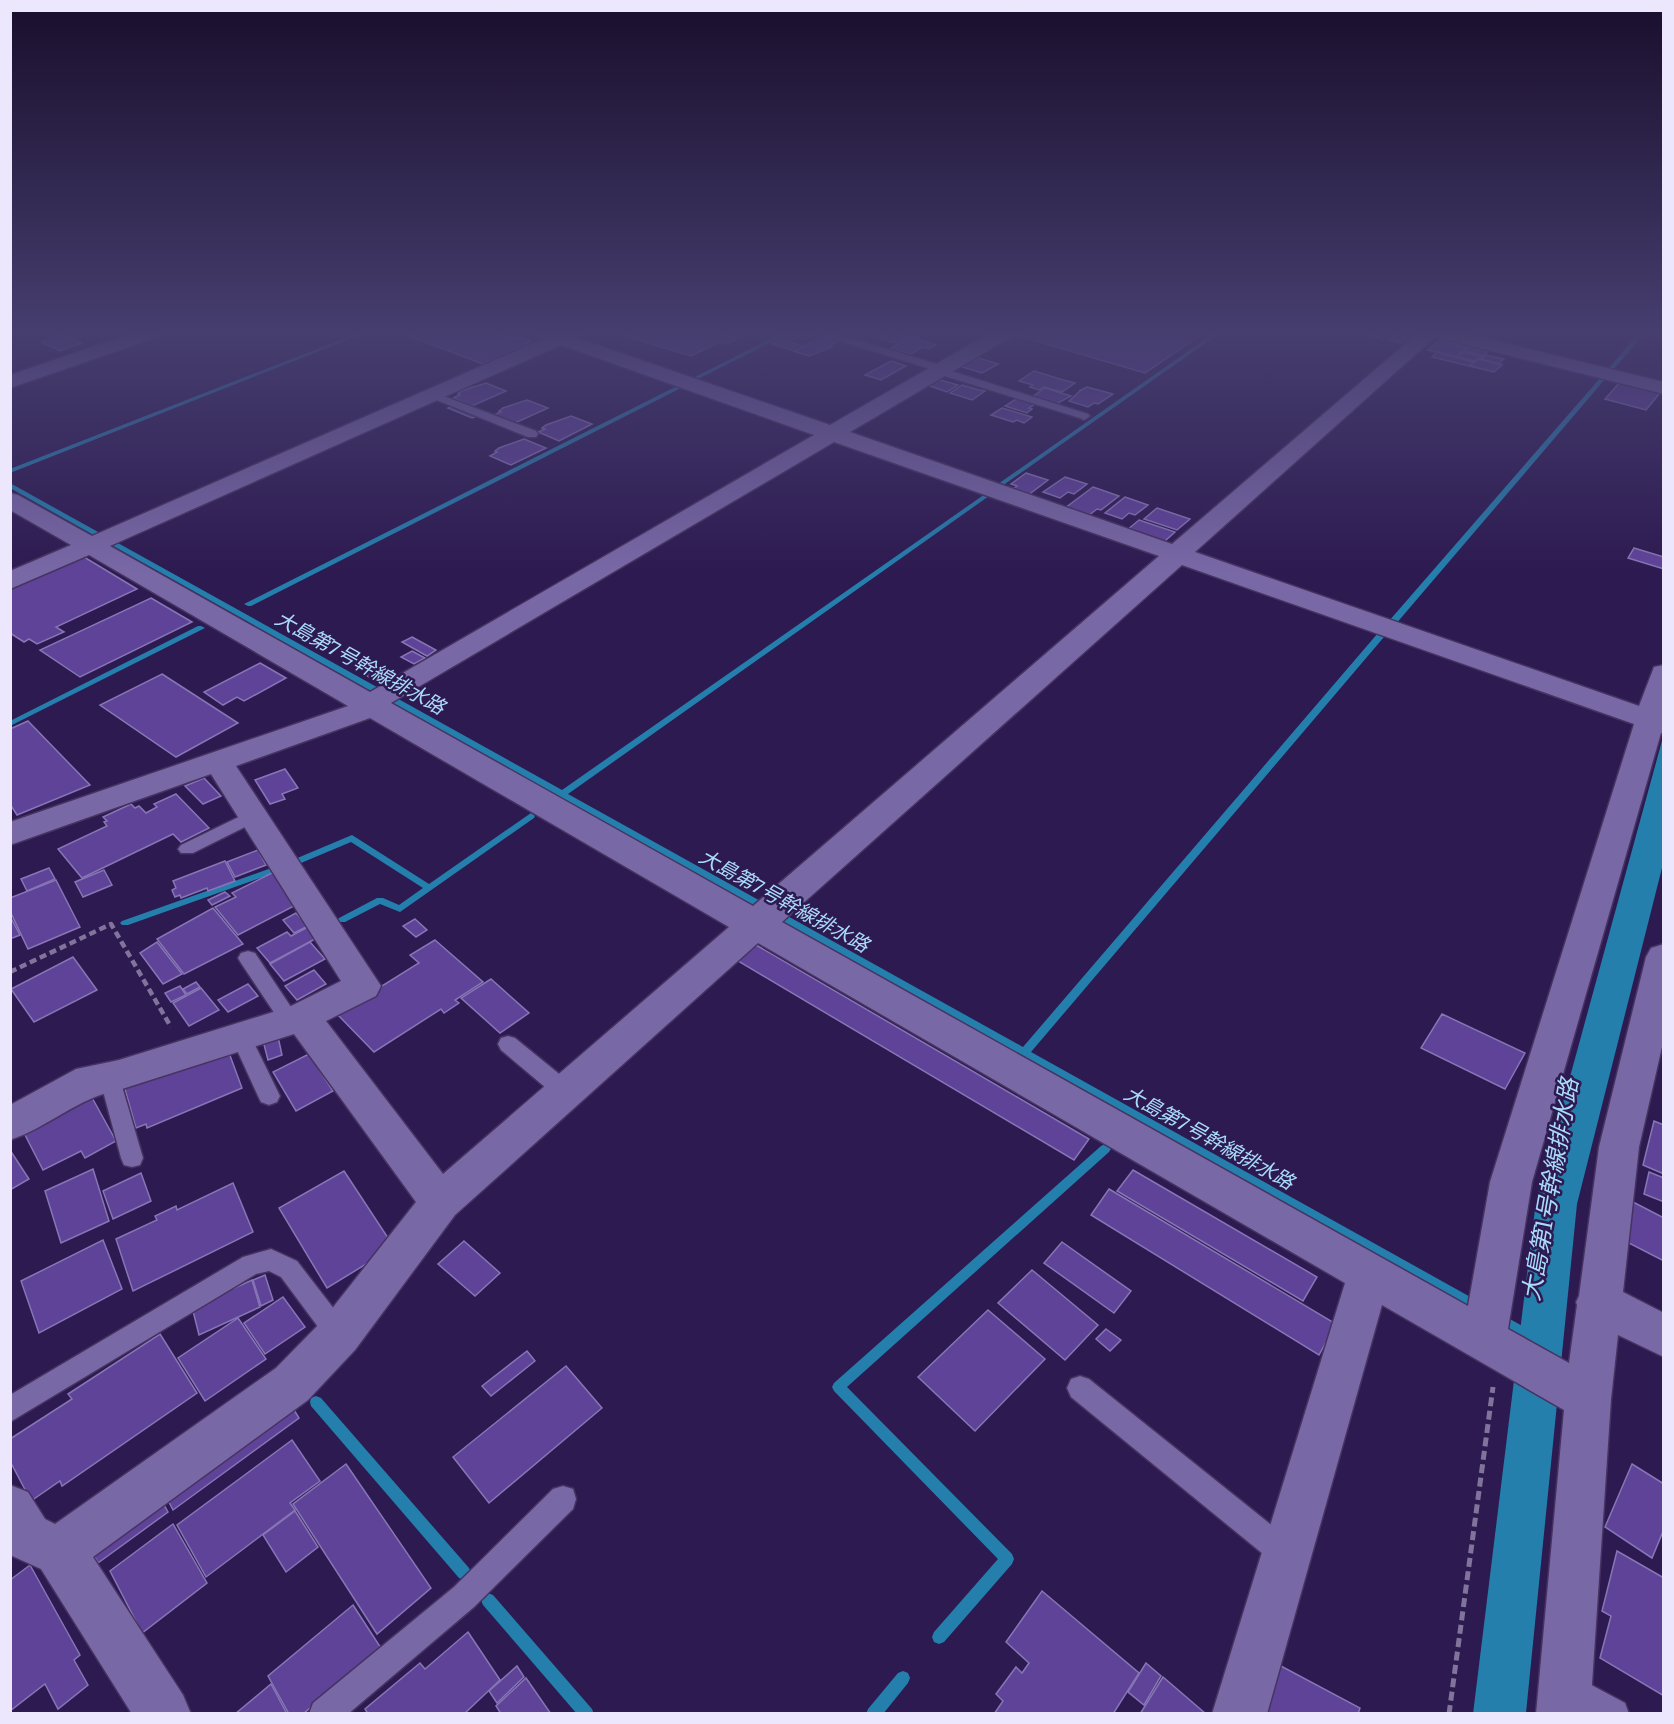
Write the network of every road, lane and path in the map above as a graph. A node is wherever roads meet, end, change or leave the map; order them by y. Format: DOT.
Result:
graph roads {
  1 [pos="391,413"];
  2 [pos="480,413"];
  3 [pos="775,413"];
  4 [pos="866,413"];
  5 [pos="1076,413"];
  6 [pos="1337,413"];
  7 [pos="1084,416"];
  8 [pos="532,434"];
  9 [pos="831,434"];
  10 [pos="10,500"];
  11 [pos="100,541"];
  12 [pos="1176,555"];
  13 [pos="10,581"];
  14 [pos="1664,673"];
  15 [pos="378,700"];
  16 [pos="1657,722"];
  17 [pos="218,762"];
  18 [pos="253,816"];
  19 [pos="10,834"];
  20 [pos="187,849"];
  21 [pos="766,915"];
  22 [pos="1664,957"];
  23 [pos="248,958"];
  24 [pos="10,972"];
  25 [pos="296,1019"];
  26 [pos="241,1037"];
  27 [pos="508,1044"];
  28 [pos="187,1054"];
  29 [pos="109,1076"];
  30 [pos="566,1092"];
  31 [pos="269,1096"];
  32 [pos="12,1120"];
  33 [pos="132,1158"];
  34 [pos="440,1202"];
  35 [pos="1369,1275"];
  36 [pos="1598,1302"];
  37 [pos="339,1335"];
  38 [pos="1494,1335"];
  39 [pos="1664,1336"];
  40 [pos="1080,1388"];
  41 [pos="1578,1394"];
  42 [pos="10,1410"];
  43 [pos="563,1499"];
  44 [pos="27,1536"];
  45 [pos="1287,1555"];
  46 [pos="1564,1699"];
  47 [pos="164,1713"];
  48 [pos="324,1713"];
  49 [pos="1239,1713"];
  50 [pos="1449,1713"];
  51 [pos="1614,1713"];
  1 -- 11 [label="street"];
  2 -- 8 [label="lane"];
  3 -- 9 [label="street"];
  4 -- 9 [label="street"];
  5 -- 7 [label="lane"];
  6 -- 12 [label="street"];
  9 -- 12 [label="street"];
  9 -- 15 [label="street"];
  10 -- 11 [label="street"];
  11 -- 13 [label="street"];
  11 -- 15 [label="street"];
  12 -- 16 [label="street"];
  12 -- 21 [label="street"];
  14 -- 16 [label="street"];
  15 -- 17 [label="street"];
  15 -- 21 [label="street"];
  16 -- 38 [label="street"];
  17 -- 18 [label="street"];
  17 -- 19 [label="street"];
  18 -- 20 [label="lane"];
  18 -- 25 [label="street"];
  21 -- 30 [label="street"];
  21 -- 35 [label="street"];
  22 -- 36 [label="street"];
  23 -- 25 [label="lane"];
  24 -- 28 [label="path"];
  25 -- 26 [label="street"];
  25 -- 34 [label="street"];
  26 -- 28 [label="street"];
  26 -- 31 [label="lane"];
  27 -- 30 [label="lane"];
  28 -- 29 [label="street"];
  29 -- 32 [label="street"];
  29 -- 33 [label="lane"];
  30 -- 34 [label="street"];
  34 -- 37 [label="street"];
  35 -- 38 [label="street"];
  35 -- 45 [label="street"];
  36 -- 39 [label="street"];
  36 -- 41 [label="street"];
  37 -- 42 [label="lane"];
  37 -- 44 [label="street"];
  38 -- 41 [label="street"];
  38 -- 50 [label="path"];
  40 -- 45 [label="lane"];
  41 -- 46 [label="street"];
  43 -- 48 [label="lane"];
  44 -- 47 [label="street"];
  45 -- 49 [label="street"];
  46 -- 51 [label="lane"];
}
